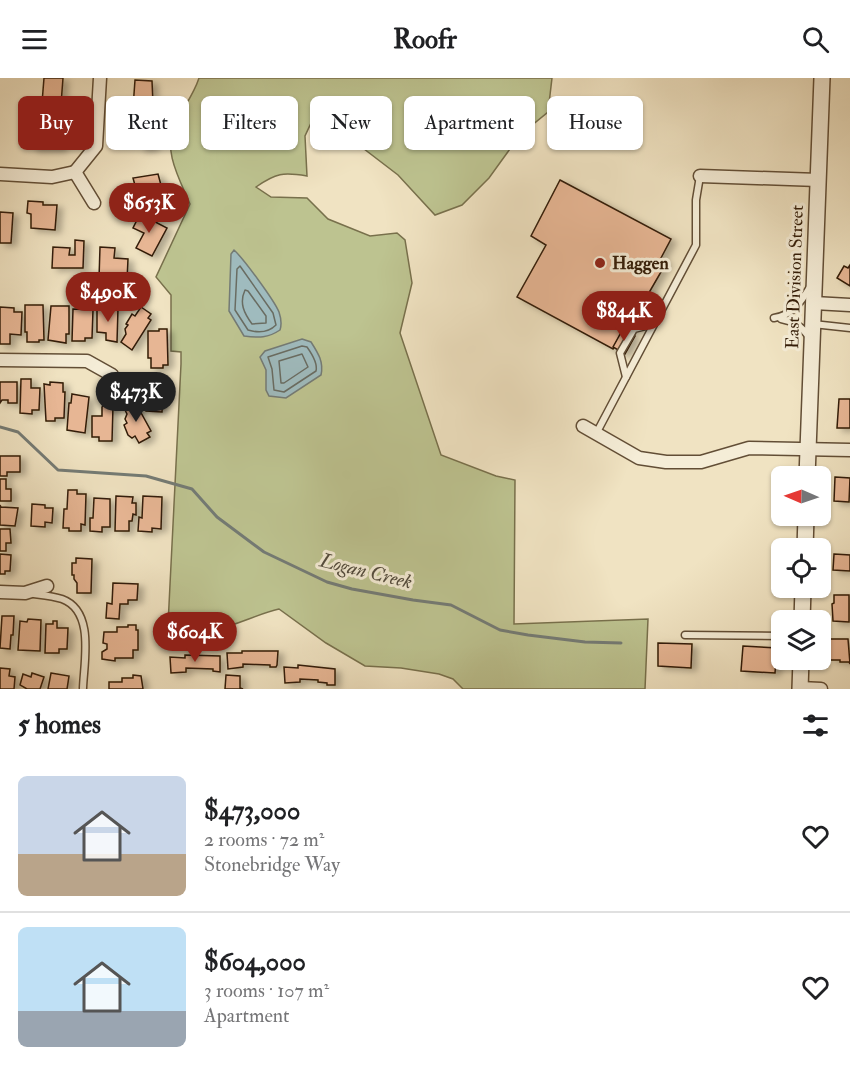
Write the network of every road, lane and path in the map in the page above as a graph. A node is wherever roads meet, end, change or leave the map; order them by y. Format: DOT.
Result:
graph roads {
  1 [pos="100,78"];
  2 [pos="822,78"];
  3 [pos="75,172"];
  4 [pos="0,174"];
  5 [pos="700,176"];
  6 [pos="818,180"];
  7 [pos="94,204"];
  8 [pos="814,279"];
  9 [pos="814,303"];
  10 [pos="850,305"];
  11 [pos="654,324"];
  12 [pos="813,324"];
  13 [pos="850,328"];
  14 [pos="812,342"];
  15 [pos="0,360"];
  16 [pos="112,375"];
  17 [pos="626,377"];
  18 [pos="583,426"];
  19 [pos="597,432"];
  20 [pos="808,449"];
  21 [pos="850,450"];
  22 [pos="807,466"];
  23 [pos="47,586"];
  24 [pos="0,592"];
  25 [pos="26,593"];
  26 [pos="685,635"];
  27 [pos="771,636"];
  28 [pos="801,670"];
  29 [pos="83,688"];
  30 [pos="800,689"];
  31 [pos="820,689"];
  1 -- 3 [label="street"];
  2 -- 6 [label="street, East Division Street"];
  3 -- 4 [label="street"];
  3 -- 7 [label="street"];
  5 -- 6 [label="street"];
  5 -- 11 [label="lane"];
  6 -- 8 [label="street, East Division Street"];
  8 -- 9 [label="street, East Division Street"];
  8 -- 14 [label="lane"];
  9 -- 10 [label="street"];
  9 -- 12 [label="street, East Division Street"];
  11 -- 17 [label="lane"];
  11 -- 17 [label="lane"];
  12 -- 13 [label="lane"];
  12 -- 14 [label="street, East Division Street"];
  14 -- 20 [label="street, East Division Street"];
  15 -- 16 [label="street"];
  17 -- 19 [label="lane"];
  18 -- 19 [label="street"];
  19 -- 20 [label="street"];
  20 -- 21 [label="street"];
  20 -- 22 [label="street, East Division Street"];
  23 -- 25 [label="street"];
  24 -- 25 [label="street"];
  25 -- 29 [label="lane"];
  26 -- 27 [label="lane"];
  28 -- 30 [label="street"];
  30 -- 31 [label="street"];
}
